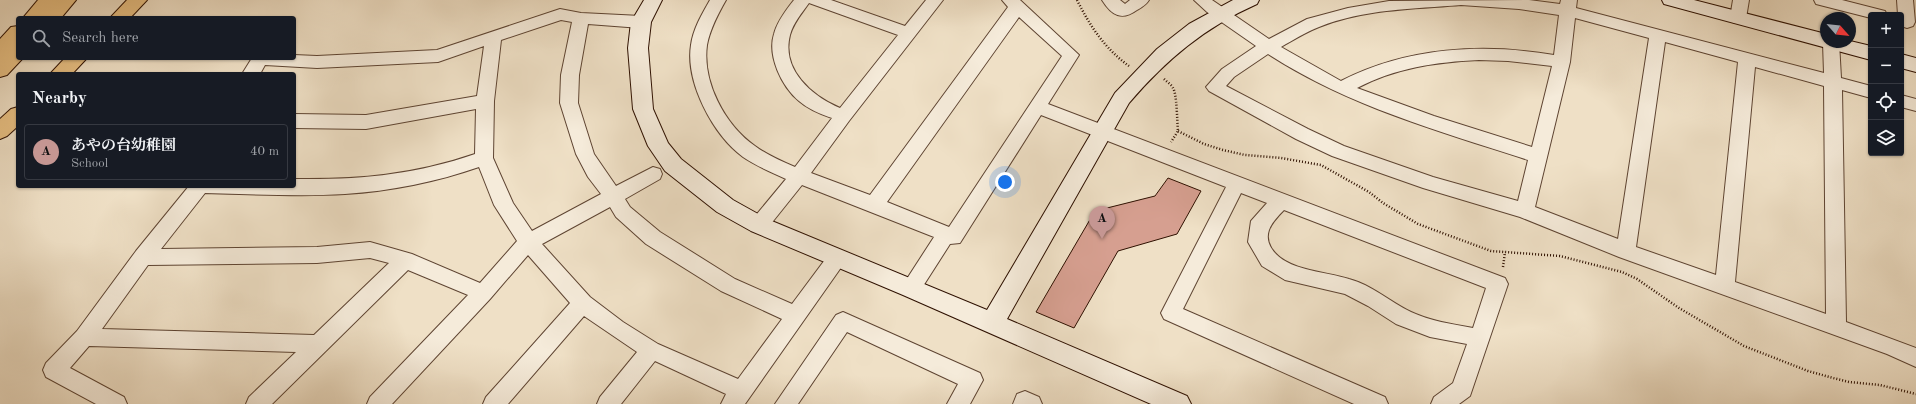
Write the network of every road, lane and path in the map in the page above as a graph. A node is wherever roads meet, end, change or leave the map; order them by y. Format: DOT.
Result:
graph roads {
  1 [pos="49,0"];
  2 [pos="67,0"];
  3 [pos="138,0"];
  4 [pos="653,0"];
  5 [pos="718,0"];
  6 [pos="803,0"];
  7 [pos="815,0"];
  8 [pos="935,0"];
  9 [pos="1077,0"];
  10 [pos="1110,0"];
  11 [pos="1141,0"];
  12 [pos="1202,0"];
  13 [pos="1250,0"];
  14 [pos="1671,0"];
  15 [pos="1822,0"];
  16 [pos="1905,0"];
  17 [pos="1014,3"];
  18 [pos="1569,5"];
  19 [pos="1739,9"];
  20 [pos="1868,12"];
  21 [pos="1219,14"];
  22 [pos="34,16"];
  23 [pos="52,16"];
  24 [pos="121,16"];
  25 [pos="581,18"];
  26 [pos="641,22"];
  27 [pos="1908,23"];
  28 [pos="908,33"];
  29 [pos="16,34"];
  30 [pos="1658,34"];
  31 [pos="493,39"];
  32 [pos="1820,39"];
  33 [pos="1267,47"];
  34 [pos="1829,48"];
  35 [pos="1851,48"];
  36 [pos="0,51"];
  37 [pos="1868,52"];
  38 [pos="16,53"];
  39 [pos="1747,59"];
  40 [pos="75,60"];
  41 [pos="259,60"];
  42 [pos="279,60"];
  43 [pos="1562,62"];
  44 [pos="1904,62"];
  45 [pos="1916,65"];
  46 [pos="0,70"];
  47 [pos="62,72"];
  48 [pos="252,72"];
  49 [pos="1145,72"];
  50 [pos="1833,82"];
  51 [pos="1342,88"];
  52 [pos="1868,91"];
  53 [pos="485,101"];
  54 [pos="1904,102"];
  55 [pos="1916,105"];
  56 [pos="1037,108"];
  57 [pos="16,116"];
  58 [pos="843,116"];
  59 [pos="296,121"];
  60 [pos="0,131"];
  61 [pos="1102,131"];
  62 [pos="1538,156"];
  63 [pos="484,158"];
  64 [pos="653,174"];
  65 [pos="799,176"];
  66 [pos="1236,185"];
  67 [pos="296,187"];
  68 [pos="198,188"];
  69 [pos="613,196"];
  70 [pos="1280,202"];
  71 [pos="874,205"];
  72 [pos="1525,211"];
  73 [pos="759,225"];
  74 [pos="946,234"];
  75 [pos="528,242"];
  76 [pos="1626,251"];
  77 [pos="142,257"];
  78 [pos="837,258"];
  79 [pos="406,260"];
  80 [pos="1725,286"];
  81 [pos="911,288"];
  82 [pos="483,293"];
  83 [pos="583,303"];
  84 [pos="795,315"];
  85 [pos="992,324"];
  86 [pos="1836,327"];
  87 [pos="84,337"];
  88 [pos="1479,338"];
  89 [pos="319,344"];
  90 [pos="651,350"];
  91 [pos="1916,358"];
  92 [pos="1916,394"];
  93 [pos="737,398"];
  94 [pos="116,404"];
  95 [pos="257,404"];
  96 [pos="378,404"];
  97 [pos="494,404"];
  98 [pos="608,404"];
  99 [pos="786,404"];
  100 [pos="958,404"];
  101 [pos="1024,404"];
  102 [pos="1031,404"];
  103 [pos="1178,404"];
  104 [pos="1377,404"];
  105 [pos="1442,404"];
  1 -- 22 [label="highway"];
  2 -- 23 [label="highway"];
  3 -- 24 [label="highway"];
  4 -- 26 [label="street"];
  5 -- 65 [label="street"];
  6 -- 58 [label="street"];
  7 -- 28 [label="street"];
  8 -- 28 [label="street"];
  9 -- 49 [label="path"];
  10 -- 11 [label="street"];
  12 -- 21 [label="street"];
  13 -- 21 [label="street"];
  14 -- 19 [label="street"];
  15 -- 20 [label="street"];
  16 -- 27 [label="street"];
  17 -- 56 [label="street"];
  17 -- 71 [label="street"];
  18 -- 30 [label="street"];
  18 -- 33 [label="street"];
  18 -- 43 [label="street"];
  19 -- 32 [label="street"];
  21 -- 33 [label="street"];
  21 -- 49 [label="street"];
  25 -- 26 [label="street"];
  25 -- 31 [label="street"];
  25 -- 69 [label="street"];
  26 -- 73 [label="street"];
  28 -- 58 [label="street"];
  29 -- 36 [label="highway"];
  30 -- 39 [label="street"];
  30 -- 76 [label="street"];
  31 -- 42 [label="street"];
  31 -- 53 [label="street"];
  33 -- 51 [label="street"];
  33 -- 72 [label="street"];
  34 -- 50 [label="street"];
  35 -- 37 [label="street"];
  38 -- 46 [label="highway"];
  39 -- 50 [label="street"];
  39 -- 80 [label="street"];
  40 -- 47 [label="highway"];
  41 -- 48 [label="street"];
  43 -- 51 [label="street"];
  43 -- 62 [label="street"];
  44 -- 45 [label="street"];
  49 -- 61 [label="street"];
  49 -- 92 [label="path"];
  50 -- 52 [label="street"];
  50 -- 86 [label="street"];
  51 -- 62 [label="street"];
  53 -- 59 [label="street"];
  53 -- 63 [label="street"];
  54 -- 55 [label="street"];
  56 -- 61 [label="street"];
  56 -- 74 [label="street"];
  57 -- 60 [label="highway"];
  58 -- 65 [label="street"];
  61 -- 66 [label="street"];
  61 -- 85 [label="street"];
  62 -- 72 [label="street"];
  63 -- 67 [label="street"];
  63 -- 75 [label="street"];
  64 -- 69 [label="street"];
  65 -- 71 [label="street"];
  65 -- 73 [label="street"];
  66 -- 70 [label="street"];
  66 -- 104 [label="street"];
  68 -- 77 [label="street"];
  69 -- 75 [label="street"];
  69 -- 84 [label="street"];
  70 -- 88 [label="street"];
  70 -- 88 [label="street"];
  71 -- 74 [label="street"];
  72 -- 76 [label="street"];
  73 -- 78 [label="street"];
  74 -- 81 [label="street"];
  75 -- 82 [label="street"];
  75 -- 83 [label="street"];
  76 -- 80 [label="street"];
  77 -- 79 [label="street"];
  77 -- 87 [label="street"];
  78 -- 81 [label="street"];
  78 -- 84 [label="street"];
  79 -- 82 [label="street"];
  79 -- 89 [label="street"];
  80 -- 86 [label="street"];
  81 -- 85 [label="street"];
  82 -- 96 [label="street"];
  83 -- 90 [label="street"];
  83 -- 97 [label="street"];
  84 -- 93 [label="street"];
  85 -- 103 [label="street"];
  86 -- 91 [label="street"];
  87 -- 89 [label="street"];
  87 -- 94 [label="street"];
  88 -- 105 [label="street"];
  89 -- 95 [label="street"];
  90 -- 93 [label="street"];
  90 -- 98 [label="street"];
  99 -- 100 [label="street"];
  101 -- 102 [label="street"];
}
